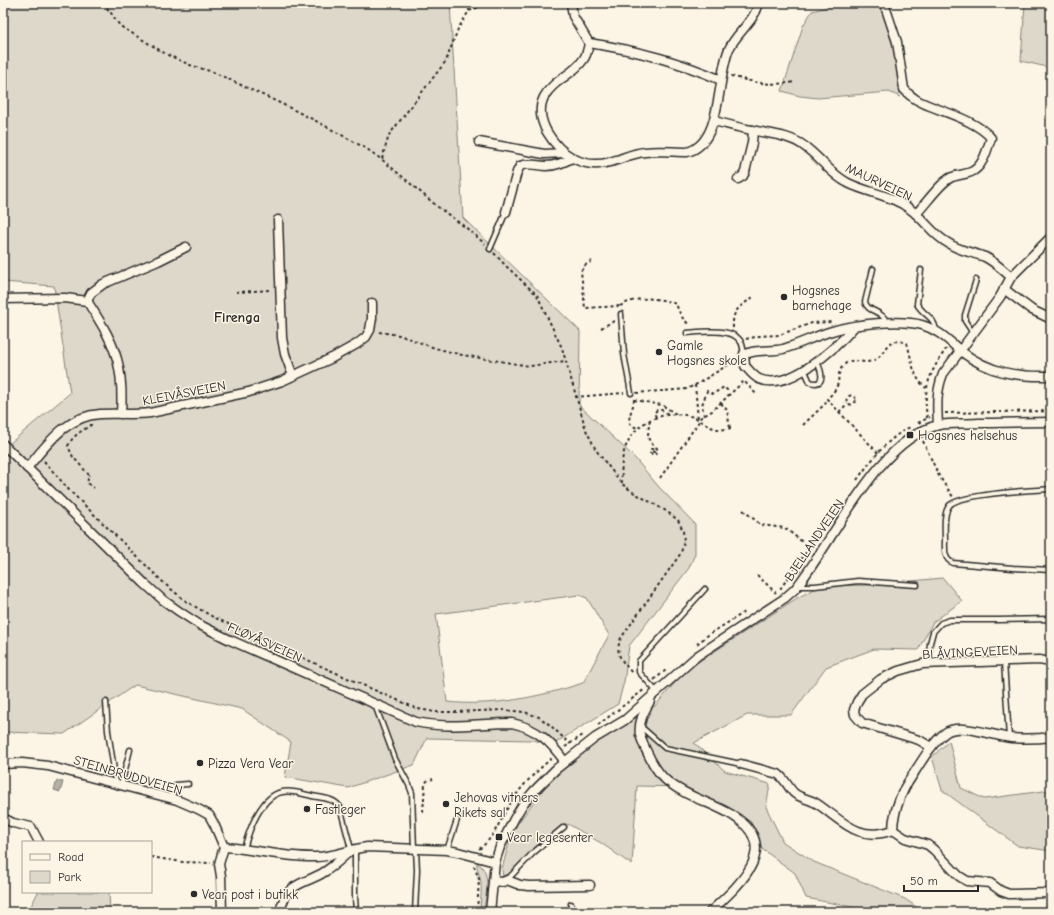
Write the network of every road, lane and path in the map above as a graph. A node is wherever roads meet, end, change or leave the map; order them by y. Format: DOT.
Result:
graph roads {
  1 [pos="103,3"];
  2 [pos="469,3"];
  3 [pos="489,3"];
  4 [pos="571,3"];
  5 [pos="759,3"];
  6 [pos="884,3"];
  7 [pos="470,10"];
  8 [pos="589,43"];
  9 [pos="722,77"];
  10 [pos="795,82"];
  11 [pos="714,121"];
  12 [pos="752,130"];
  13 [pos="479,142"];
  14 [pos="564,153"];
  15 [pos="572,158"];
  16 [pos="382,159"];
  17 [pos="738,179"];
  18 [pos="506,212"];
  19 [pos="916,214"];
  20 [pos="278,220"];
  21 [pos="1051,236"];
  22 [pos="186,247"];
  23 [pos="490,248"];
  24 [pos="592,262"];
  25 [pos="874,269"];
  26 [pos="921,270"];
  27 [pos="1011,277"];
  28 [pos="976,280"];
  29 [pos="1004,289"];
  30 [pos="280,290"];
  31 [pos="236,292"];
  32 [pos="753,297"];
  33 [pos="3,300"];
  34 [pos="87,301"];
  35 [pos="372,303"];
  36 [pos="621,316"];
  37 [pos="1051,319"];
  38 [pos="888,323"];
  39 [pos="855,326"];
  40 [pos="601,328"];
  41 [pos="370,330"];
  42 [pos="936,331"];
  43 [pos="700,332"];
  44 [pos="687,333"];
  45 [pos="973,333"];
  46 [pos="734,335"];
  47 [pos="960,350"];
  48 [pos="744,354"];
  49 [pos="565,361"];
  50 [pos="817,362"];
  51 [pos="804,369"];
  52 [pos="293,376"];
  53 [pos="1051,376"];
  54 [pos="695,385"];
  55 [pos="926,388"];
  56 [pos="632,393"];
  57 [pos="756,394"];
  58 [pos="728,396"];
  59 [pos="575,397"];
  60 [pos="634,400"];
  61 [pos="829,400"];
  62 [pos="721,403"];
  63 [pos="848,403"];
  64 [pos="1051,411"];
  65 [pos="839,412"];
  66 [pos="937,412"];
  67 [pos="121,414"];
  68 [pos="668,414"];
  69 [pos="676,414"];
  70 [pos="90,415"];
  71 [pos="704,416"];
  72 [pos="656,417"];
  73 [pos="650,420"];
  74 [pos="699,420"];
  75 [pos="1051,422"];
  76 [pos="803,425"];
  77 [pos="938,425"];
  78 [pos="638,428"];
  79 [pos="730,428"];
  80 [pos="731,432"];
  81 [pos="918,433"];
  82 [pos="3,444"];
  83 [pos="652,452"];
  84 [pos="878,453"];
  85 [pos="38,455"];
  86 [pos="27,468"];
  87 [pos="660,478"];
  88 [pos="856,482"];
  89 [pos="622,484"];
  90 [pos="94,488"];
  91 [pos="1051,489"];
  92 [pos="956,501"];
  93 [pos="839,506"];
  94 [pos="743,510"];
  95 [pos="810,548"];
  96 [pos="1051,570"];
  97 [pos="757,575"];
  98 [pos="917,585"];
  99 [pos="798,586"];
  100 [pos="705,589"];
  101 [pos="776,593"];
  102 [pos="770,596"];
  103 [pos="747,611"];
  104 [pos="1051,619"];
  105 [pos="696,645"];
  106 [pos="1004,662"];
  107 [pos="1051,662"];
  108 [pos="928,664"];
  109 [pos="668,669"];
  110 [pos="635,677"];
  111 [pos="650,684"];
  112 [pos="645,689"];
  113 [pos="654,694"];
  114 [pos="106,702"];
  115 [pos="375,704"];
  116 [pos="640,726"];
  117 [pos="593,728"];
  118 [pos="588,732"];
  119 [pos="1051,737"];
  120 [pos="1009,738"];
  121 [pos="570,744"];
  122 [pos="931,747"];
  123 [pos="130,750"];
  124 [pos="558,753"];
  125 [pos="565,762"];
  126 [pos="3,764"];
  127 [pos="741,764"];
  128 [pos="433,779"];
  129 [pos="119,784"];
  130 [pos="188,784"];
  131 [pos="177,800"];
  132 [pos="481,810"];
  133 [pos="423,812"];
  134 [pos="3,818"];
  135 [pos="457,818"];
  136 [pos="564,827"];
  137 [pos="893,830"];
  138 [pos="38,841"];
  139 [pos="224,847"];
  140 [pos="244,849"];
  141 [pos="353,849"];
  142 [pos="415,849"];
  143 [pos="447,850"];
  144 [pos="474,856"];
  145 [pos="152,857"];
  146 [pos="495,862"];
  147 [pos="219,863"];
  148 [pos="507,880"];
  149 [pos="493,881"];
  150 [pos="590,885"];
  151 [pos="1051,893"];
  152 [pos="572,904"];
  153 [pos="222,912"];
  154 [pos="280,912"];
  155 [pos="356,912"];
  156 [pos="415,912"];
  157 [pos="477,912"];
  158 [pos="490,912"];
  159 [pos="572,912"];
  160 [pos="710,912"];
  1 -- 16 [label="path"];
  2 -- 7 [label="path"];
  3 -- 7 [label="path"];
  4 -- 8 [label="street"];
  5 -- 9 [label="street"];
  6 -- 19 [label="street"];
  7 -- 16 [label="path"];
  8 -- 9 [label="street"];
  8 -- 14 [label="street"];
  9 -- 10 [label="path"];
  9 -- 11 [label="street"];
  11 -- 12 [label="street, MAURVEIEN"];
  11 -- 15 [label="street"];
  12 -- 17 [label="street"];
  12 -- 19 [label="street, MAURVEIEN"];
  13 -- 14 [label="street"];
  14 -- 15 [label="street"];
  15 -- 18 [label="street"];
  16 -- 23 [label="path"];
  18 -- 23 [label="lane"];
  19 -- 27 [label="street, MAURVEIEN"];
  20 -- 30 [label="street"];
  21 -- 27 [label="street"];
  22 -- 34 [label="street"];
  23 -- 49 [label="path"];
  24 -- 43 [label="path"];
  25 -- 38 [label="lane"];
  26 -- 42 [label="lane"];
  27 -- 29 [label="street"];
  28 -- 45 [label="lane"];
  29 -- 37 [label="street"];
  29 -- 45 [label="street"];
  30 -- 31 [label="path"];
  30 -- 52 [label="street"];
  32 -- 46 [label="path"];
  33 -- 34 [label="street"];
  34 -- 67 [label="street"];
  35 -- 41 [label="street"];
  36 -- 40 [label="path"];
  36 -- 56 [label="lane"];
  38 -- 39 [label="street"];
  38 -- 42 [label="street"];
  39 -- 48 [label="street"];
  39 -- 50 [label="street"];
  41 -- 49 [label="path"];
  41 -- 52 [label="street, KLEIVÅSVEIEN"];
  42 -- 47 [label="street"];
  43 -- 44 [label="lane"];
  43 -- 46 [label="lane"];
  45 -- 47 [label="street"];
  46 -- 48 [label="lane"];
  47 -- 53 [label="street"];
  47 -- 66 [label="street"];
  48 -- 51 [label="street"];
  48 -- 54 [label="path"];
  49 -- 59 [label="path"];
  50 -- 51 [label="street"];
  50 -- 51 [label="lane"];
  52 -- 67 [label="street, KLEIVÅSVEIEN"];
  54 -- 56 [label="path"];
  54 -- 74 [label="path"];
  55 -- 61 [label="path"];
  56 -- 59 [label="path"];
  56 -- 60 [label="path"];
  57 -- 58 [label="path"];
  58 -- 62 [label="path"];
  58 -- 71 [label="path"];
  59 -- 89 [label="path"];
  60 -- 69 [label="path"];
  60 -- 78 [label="path"];
  61 -- 65 [label="path"];
  61 -- 76 [label="path"];
  62 -- 71 [label="path"];
  62 -- 79 [label="path"];
  63 -- 63 [label="path"];
  63 -- 65 [label="path"];
  64 -- 66 [label="path"];
  65 -- 84 [label="path"];
  66 -- 77 [label="street"];
  66 -- 84 [label="path"];
  67 -- 70 [label="street, KLEIVÅSVEIEN"];
  68 -- 69 [label="path"];
  68 -- 72 [label="path"];
  68 -- 72 [label="path"];
  69 -- 74 [label="path"];
  70 -- 85 [label="street, KLEIVÅSVEIEN"];
  70 -- 90 [label="path"];
  71 -- 74 [label="path"];
  72 -- 73 [label="path"];
  73 -- 78 [label="path"];
  73 -- 83 [label="path"];
  74 -- 79 [label="path"];
  74 -- 87 [label="path"];
  75 -- 77 [label="street, BJELLANDVEIEN"];
  77 -- 81 [label="street, BJELLANDVEIEN"];
  78 -- 89 [label="path"];
  79 -- 80 [label="path"];
  81 -- 92 [label="path"];
  81 -- 99 [label="street, BJELLANDVEIEN"];
  82 -- 86 [label="street, FLØYÅSVEIEN"];
  84 -- 88 [label="path"];
  85 -- 86 [label="street, KLEIVÅSVEIEN"];
  85 -- 121 [label="path"];
  86 -- 115 [label="street, FLØYÅSVEIEN"];
  89 -- 110 [label="path"];
  91 -- 92 [label="lane"];
  92 -- 96 [label="lane"];
  93 -- 95 [label="path"];
  94 -- 95 [label="path"];
  95 -- 101 [label="path"];
  97 -- 101 [label="path"];
  98 -- 99 [label="lane"];
  99 -- 113 [label="street, BJELLANDVEIEN"];
  100 -- 111 [label="lane"];
  101 -- 102 [label="path"];
  103 -- 105 [label="path"];
  104 -- 108 [label="lane"];
  106 -- 107 [label="street, BLÅVINGEVEIEN"];
  106 -- 108 [label="street, BLÅVINGEVEIEN"];
  106 -- 120 [label="lane"];
  108 -- 122 [label="street, BLÅVINGEVEIEN"];
  109 -- 111 [label="path"];
  111 -- 112 [label="path"];
  111 -- 113 [label="lane"];
  112 -- 113 [label="path"];
  112 -- 117 [label="path"];
  113 -- 116 [label="street"];
  113 -- 125 [label="street, BJELLANDVEIEN"];
  114 -- 129 [label="lane"];
  115 -- 124 [label="street, FLØYÅSVEIEN"];
  115 -- 142 [label="lane"];
  116 -- 127 [label="lane"];
  116 -- 160 [label="street"];
  118 -- 121 [label="path"];
  119 -- 120 [label="street"];
  120 -- 122 [label="street"];
  121 -- 124 [label="path"];
  122 -- 137 [label="street"];
  123 -- 129 [label="lane"];
  124 -- 125 [label="street, FLØYÅSVEIEN"];
  124 -- 144 [label="path"];
  125 -- 146 [label="street, BJELLANDVEIEN"];
  126 -- 129 [label="street, STEINBRUDDVEIEN"];
  127 -- 137 [label="street"];
  128 -- 133 [label="path"];
  129 -- 131 [label="street, STEINBRUDDVEIEN"];
  130 -- 131 [label="lane"];
  131 -- 139 [label="street, STEINBRUDDVEIEN"];
  132 -- 135 [label="path"];
  134 -- 138 [label="street"];
  135 -- 143 [label="lane"];
  136 -- 148 [label="lane"];
  137 -- 151 [label="street"];
  139 -- 140 [label="street"];
  139 -- 147 [label="street"];
  140 -- 141 [label="street"];
  140 -- 141 [label="lane"];
  141 -- 142 [label="street"];
  141 -- 154 [label="street"];
  141 -- 155 [label="lane"];
  142 -- 143 [label="street"];
  142 -- 156 [label="lane"];
  143 -- 144 [label="street"];
  144 -- 146 [label="street"];
  144 -- 157 [label="path"];
  145 -- 147 [label="path"];
  146 -- 149 [label="street, BJELLANDVEIEN"];
  147 -- 153 [label="street"];
  148 -- 149 [label="street"];
  148 -- 150 [label="street"];
  149 -- 158 [label="street, BJELLANDVEIEN"];
  152 -- 159 [label="lane"];
}
